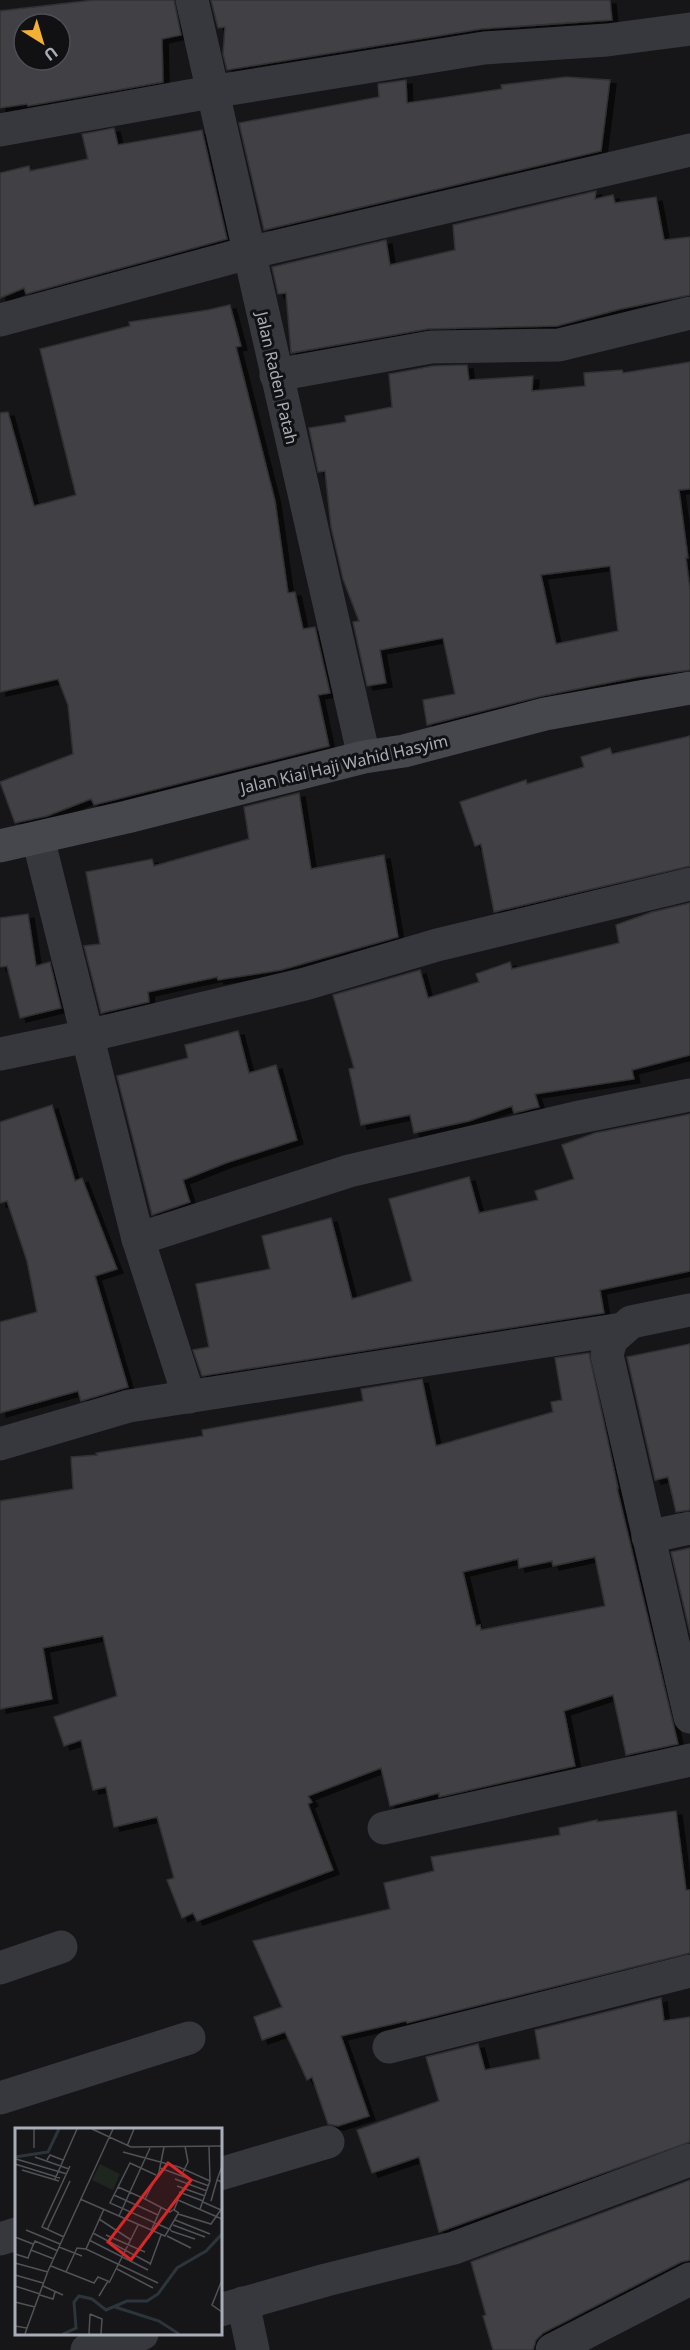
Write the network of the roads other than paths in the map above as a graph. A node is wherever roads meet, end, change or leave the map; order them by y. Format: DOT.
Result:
graph roads {
  1 [pos="192,0"];
  2 [pos="690,29"];
  3 [pos="211,92"];
  4 [pos="0,130"];
  5 [pos="690,150"];
  6 [pos="248,253"];
  7 [pos="690,313"];
  8 [pos="0,320"];
  9 [pos="276,375"];
  10 [pos="690,688"];
  11 [pos="364,757"];
  12 [pos="38,838"];
  13 [pos="0,846"];
  14 [pos="690,884"];
  15 [pos="87,1036"];
  16 [pos="0,1054"];
  17 [pos="690,1095"];
  18 [pos="138,1239"];
  19 [pos="690,1310"];
  20 [pos="622,1329"];
  21 [pos="189,1397"];
  22 [pos="0,1444"];
  23 [pos="690,1528"];
  24 [pos="648,1537"];
  25 [pos="690,1717"];
  26 [pos="690,1760"];
  27 [pos="384,1828"];
  28 [pos="62,1947"];
  29 [pos="0,1968"];
  30 [pos="690,1971"];
  31 [pos="189,2038"];
  32 [pos="389,2047"];
  33 [pos="0,2098"];
  34 [pos="328,2142"];
  35 [pos="690,2160"];
  36 [pos="222,2173"];
  37 [pos="15,2234"];
  38 [pos="0,2239"];
  39 [pos="690,2279"];
  40 [pos="232,2306"];
  41 [pos="139,2335"];
  42 [pos="87,2350"];
  43 [pos="253,2350"];
  44 [pos="552,2350"];
  1 -- 3 [label="street, Jalan Raden Patah"];
  2 -- 3 [label="street"];
  3 -- 4 [label="street"];
  3 -- 6 [label="street, Jalan Raden Patah"];
  5 -- 6 [label="street"];
  6 -- 8 [label="street"];
  6 -- 9 [label="street, Jalan Raden Patah"];
  7 -- 9 [label="street"];
  9 -- 11 [label="street, Jalan Raden Patah"];
  10 -- 11 [label="street, Jalan Kiai Haji Wahid Hasyim"];
  11 -- 12 [label="street, Jalan Kiai Haji Wahid Hasyim"];
  12 -- 13 [label="street, Jalan Kiai Haji Wahid Hasyim"];
  12 -- 15 [label="street"];
  14 -- 15 [label="street"];
  15 -- 16 [label="street"];
  15 -- 18 [label="street"];
  17 -- 18 [label="street"];
  18 -- 21 [label="street"];
  19 -- 20 [label="street"];
  20 -- 21 [label="street"];
  20 -- 24 [label="street"];
  21 -- 22 [label="street"];
  23 -- 24 [label="street"];
  24 -- 25 [label="street"];
  26 -- 27 [label="street"];
  28 -- 29 [label="street"];
  30 -- 32 [label="street"];
  31 -- 33 [label="street"];
  34 -- 36 [label="street"];
  35 -- 40 [label="street"];
  37 -- 38 [label="street"];
  39 -- 44 [label="street"];
  40 -- 43 [label="street"];
  41 -- 42 [label="street"];
}
